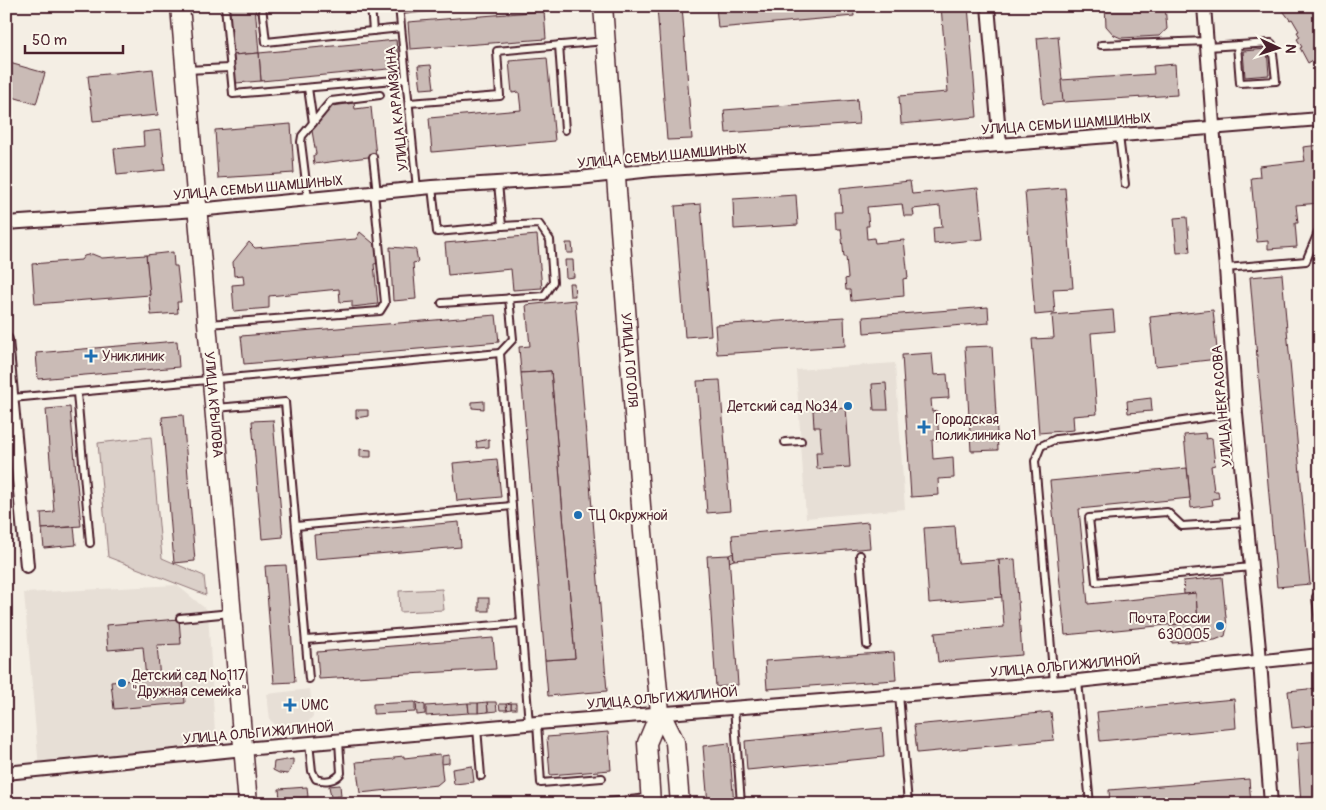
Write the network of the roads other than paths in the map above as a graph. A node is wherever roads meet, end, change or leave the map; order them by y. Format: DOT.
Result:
graph roads {
  1 [pos="180,6"];
  2 [pos="225,6"];
  3 [pos="262,6"];
  4 [pos="371,6"];
  5 [pos="437,6"];
  6 [pos="602,6"];
  7 [pos="988,6"];
  8 [pos="1204,6"];
  9 [pos="400,8"];
  10 [pos="401,28"];
  11 [pos="373,31"];
  12 [pos="605,41"];
  13 [pos="1207,44"];
  14 [pos="559,45"];
  15 [pos="1101,45"];
  16 [pos="1237,45"];
  17 [pos="230,68"];
  18 [pos="186,70"];
  19 [pos="406,79"];
  20 [pos="308,88"];
  21 [pos="380,94"];
  22 [pos="409,103"];
  23 [pos="1320,119"];
  24 [pos="312,123"];
  25 [pos="1213,128"];
  26 [pos="565,130"];
  27 [pos="1119,136"];
  28 [pos="1000,144"];
  29 [pos="373,157"];
  30 [pos="616,173"];
  31 [pos="498,183"];
  32 [pos="1125,184"];
  33 [pos="432,187"];
  34 [pos="417,189"];
  35 [pos="376,193"];
  36 [pos="308,199"];
  37 [pos="197,210"];
  38 [pos="6,223"];
  39 [pos="502,226"];
  40 [pos="1320,228"];
  41 [pos="1226,268"];
  42 [pos="510,298"];
  43 [pos="442,303"];
  44 [pos="207,324"];
  45 [pos="6,340"];
  46 [pos="500,353"];
  47 [pos="212,380"];
  48 [pos="77,392"];
  49 [pos="12,398"];
  50 [pos="215,408"];
  51 [pos="1236,413"];
  52 [pos="801,441"];
  53 [pos="785,442"];
  54 [pos="512,506"];
  55 [pos="1247,522"];
  56 [pos="296,526"];
  57 [pos="90,543"];
  58 [pos="860,555"];
  59 [pos="27,566"];
  60 [pos="1251,567"];
  61 [pos="1316,597"];
  62 [pos="233,613"];
  63 [pos="180,618"];
  64 [pos="521,623"];
  65 [pos="1320,632"];
  66 [pos="306,640"];
  67 [pos="867,645"];
  68 [pos="1320,655"];
  69 [pos="1260,662"];
  70 [pos="309,679"];
  71 [pos="1078,681"];
  72 [pos="1054,683"];
  73 [pos="899,694"];
  74 [pos="734,707"];
  75 [pos="660,712"];
  76 [pos="533,723"];
  77 [pos="477,728"];
  78 [pos="339,741"];
  79 [pos="309,743"];
  80 [pos="244,749"];
  81 [pos="6,773"];
  82 [pos="481,776"];
  83 [pos="602,778"];
  84 [pos="651,801"];
  85 [pos="248,804"];
  86 [pos="590,804"];
  87 [pos="680,804"];
  88 [pos="741,804"];
  89 [pos="908,804"];
  90 [pos="1090,804"];
  91 [pos="1271,804"];
  1 -- 18 [label="main road, УЛИЦА КРЫЛОВА"];
  2 -- 17 [label="lane"];
  3 -- 11 [label="lane"];
  4 -- 11 [label="lane"];
  5 -- 9 [label="lane"];
  6 -- 12 [label="main road, УЛИЦА ГОГОЛЯ"];
  7 -- 28 [label="street"];
  8 -- 13 [label="street, УЛИЦА НЕКРАСОВА"];
  9 -- 10 [label="lane, УЛИЦА КАРАМЗИНА"];
  10 -- 11 [label="lane"];
  10 -- 19 [label="lane, УЛИЦА КАРАМЗИНА"];
  12 -- 14 [label="lane"];
  12 -- 30 [label="main road, УЛИЦА ГОГОЛЯ"];
  13 -- 15 [label="lane"];
  13 -- 16 [label="lane"];
  13 -- 25 [label="street, УЛИЦА НЕКРАСОВА"];
  14 -- 22 [label="lane"];
  14 -- 26 [label="lane"];
  16 -- 16 [label="lane"];
  17 -- 18 [label="lane"];
  17 -- 20 [label="lane"];
  18 -- 37 [label="main road, УЛИЦА КРЫЛОВА"];
  19 -- 20 [label="lane"];
  19 -- 22 [label="lane, УЛИЦА КАРАМЗИНА"];
  20 -- 24 [label="lane"];
  21 -- 24 [label="lane"];
  22 -- 34 [label="lane, УЛИЦА КАРАМЗИНА"];
  23 -- 25 [label="street, УЛИЦА СЕМЬИ ШАМШИНЫХ"];
  24 -- 36 [label="lane"];
  25 -- 27 [label="street, УЛИЦА СЕМЬИ ШАМШИНЫХ"];
  25 -- 41 [label="street, УЛИЦА НЕКРАСОВА"];
  27 -- 28 [label="street, УЛИЦА СЕМЬИ ШАМШИНЫХ"];
  27 -- 32 [label="lane"];
  28 -- 30 [label="street, УЛИЦА СЕМЬИ ШАМШИНЫХ"];
  29 -- 35 [label="lane"];
  30 -- 31 [label="street, УЛИЦА СЕМЬИ ШАМШИНЫХ"];
  30 -- 75 [label="main road, УЛИЦА ГОГОЛЯ"];
  31 -- 33 [label="street, УЛИЦА СЕМЬИ ШАМШИНЫХ"];
  31 -- 39 [label="lane"];
  33 -- 34 [label="street, УЛИЦА СЕМЬИ ШАМШИНЫХ"];
  33 -- 39 [label="lane"];
  34 -- 35 [label="street, УЛИЦА СЕМЬИ ШАМШИНЫХ"];
  35 -- 36 [label="street, УЛИЦА СЕМЬИ ШАМШИНЫХ"];
  35 -- 44 [label="lane"];
  36 -- 37 [label="street, УЛИЦА СЕМЬИ ШАМШИНЫХ"];
  37 -- 38 [label="street, УЛИЦА СЕМЬИ ШАМШИНЫХ"];
  37 -- 44 [label="main road, УЛИЦА КРЫЛОВА"];
  39 -- 42 [label="lane"];
  40 -- 41 [label="lane"];
  41 -- 51 [label="street, УЛИЦА НЕКРАСОВА"];
  42 -- 43 [label="lane"];
  42 -- 46 [label="lane"];
  44 -- 47 [label="main road, УЛИЦА КРЫЛОВА"];
  45 -- 49 [label="street"];
  46 -- 47 [label="lane"];
  46 -- 54 [label="lane"];
  47 -- 48 [label="lane"];
  47 -- 50 [label="main road, УЛИЦА КРЫЛОВА"];
  48 -- 49 [label="lane"];
  48 -- 57 [label="lane"];
  49 -- 59 [label="street"];
  50 -- 56 [label="lane"];
  50 -- 62 [label="main road, УЛИЦА КРЫЛОВА"];
  51 -- 55 [label="street, УЛИЦА НЕКРАСОВА"];
  51 -- 72 [label="lane"];
  52 -- 53 [label="lane"];
  54 -- 56 [label="lane"];
  54 -- 64 [label="lane"];
  55 -- 60 [label="street, УЛИЦА НЕКРАСОВА"];
  55 -- 60 [label="lane"];
  56 -- 66 [label="lane"];
  58 -- 67 [label="lane"];
  60 -- 69 [label="street, УЛИЦА НЕКРАСОВА"];
  61 -- 65 [label="lane"];
  62 -- 63 [label="lane"];
  62 -- 80 [label="main road, УЛИЦА КРЫЛОВА"];
  64 -- 66 [label="lane"];
  64 -- 76 [label="lane"];
  66 -- 70 [label="lane"];
  68 -- 69 [label="street, УЛИЦА ОЛЬГИ ЖИЛИНОЙ"];
  69 -- 71 [label="street, УЛИЦА ОЛЬГИ ЖИЛИНОЙ"];
  69 -- 91 [label="street, УЛИЦА НЕКРАСОВА"];
  71 -- 72 [label="street, УЛИЦА ОЛЬГИ ЖИЛИНОЙ"];
  71 -- 90 [label="lane"];
  72 -- 73 [label="street, УЛИЦА ОЛЬГИ ЖИЛИНОЙ"];
  73 -- 74 [label="street, УЛИЦА ОЛЬГИ ЖИЛИНОЙ"];
  73 -- 89 [label="lane"];
  74 -- 75 [label="street, УЛИЦА ОЛЬГИ ЖИЛИНОЙ"];
  74 -- 88 [label="lane"];
  75 -- 76 [label="street, УЛИЦА ОЛЬГИ ЖИЛИНОЙ"];
  75 -- 84 [label="main road, УЛИЦА ГОГОЛЯ"];
  75 -- 87 [label="main road, УЛИЦА ГОГОЛЯ"];
  76 -- 77 [label="street, УЛИЦА ОЛЬГИ ЖИЛИНОЙ"];
  76 -- 83 [label="lane"];
  77 -- 78 [label="street, УЛИЦА ОЛЬГИ ЖИЛИНОЙ"];
  77 -- 82 [label="lane"];
  78 -- 79 [label="street, УЛИЦА ОЛЬГИ ЖИЛИНОЙ"];
  78 -- 79 [label="lane"];
  79 -- 80 [label="street, УЛИЦА ОЛЬГИ ЖИЛИНОЙ"];
  80 -- 81 [label="street, УЛИЦА ОЛЬГИ ЖИЛИНОЙ"];
  80 -- 85 [label="main road, УЛИЦА КРЫЛОВА"];
  84 -- 86 [label="lane"];
}
